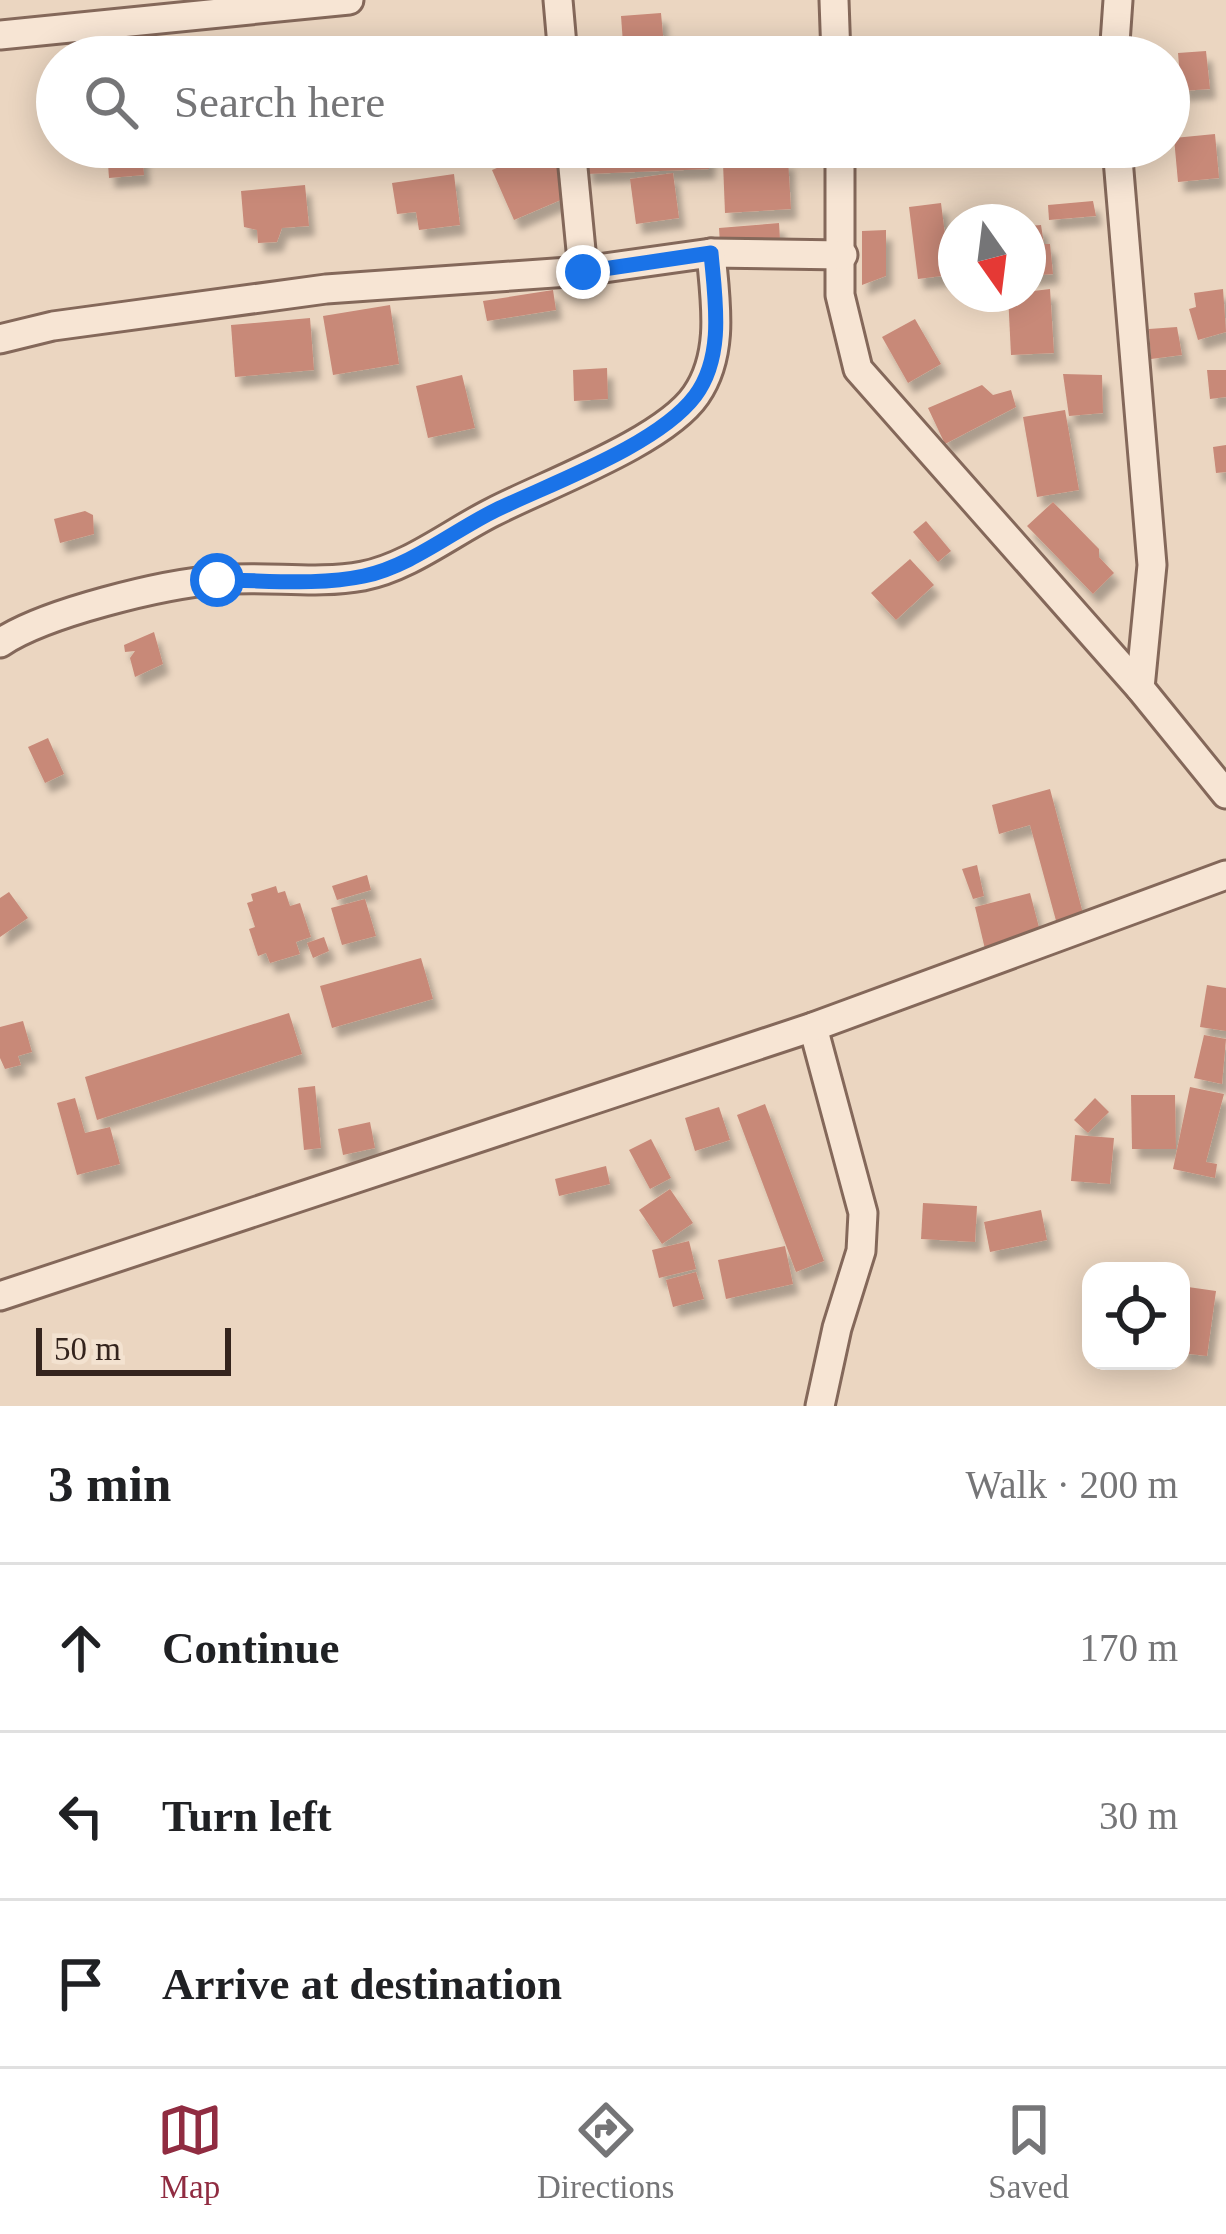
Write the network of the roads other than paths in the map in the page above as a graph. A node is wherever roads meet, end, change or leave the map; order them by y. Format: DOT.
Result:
graph roads {
  1 [pos="349,0"];
  2 [pos="557,0"];
  3 [pos="834,0"];
  4 [pos="1118,0"];
  5 [pos="0,35"];
  6 [pos="561,36"];
  7 [pos="835,36"];
  8 [pos="1115,36"];
  9 [pos="573,168"];
  10 [pos="841,168"];
  11 [pos="1119,168"];
  12 [pos="711,253"];
  13 [pos="843,254"];
  14 [pos="583,272"];
  15 [pos="0,339"];
  16 [pos="0,643"];
  17 [pos="1140,688"];
  18 [pos="1226,794"];
  19 [pos="1226,875"];
  20 [pos="813,1027"];
  21 [pos="0,1296"];
  22 [pos="820,1406"];
  1 -- 5 [label="street"];
  2 -- 6 [label="street"];
  3 -- 7 [label="street"];
  4 -- 8 [label="street"];
  9 -- 14 [label="street"];
  10 -- 13 [label="street"];
  11 -- 17 [label="street"];
  12 -- 13 [label="street"];
  12 -- 14 [label="street"];
  12 -- 16 [label="street"];
  13 -- 17 [label="street"];
  14 -- 15 [label="street"];
  17 -- 18 [label="street"];
  19 -- 20 [label="street"];
  20 -- 21 [label="street"];
  20 -- 22 [label="street"];
}
